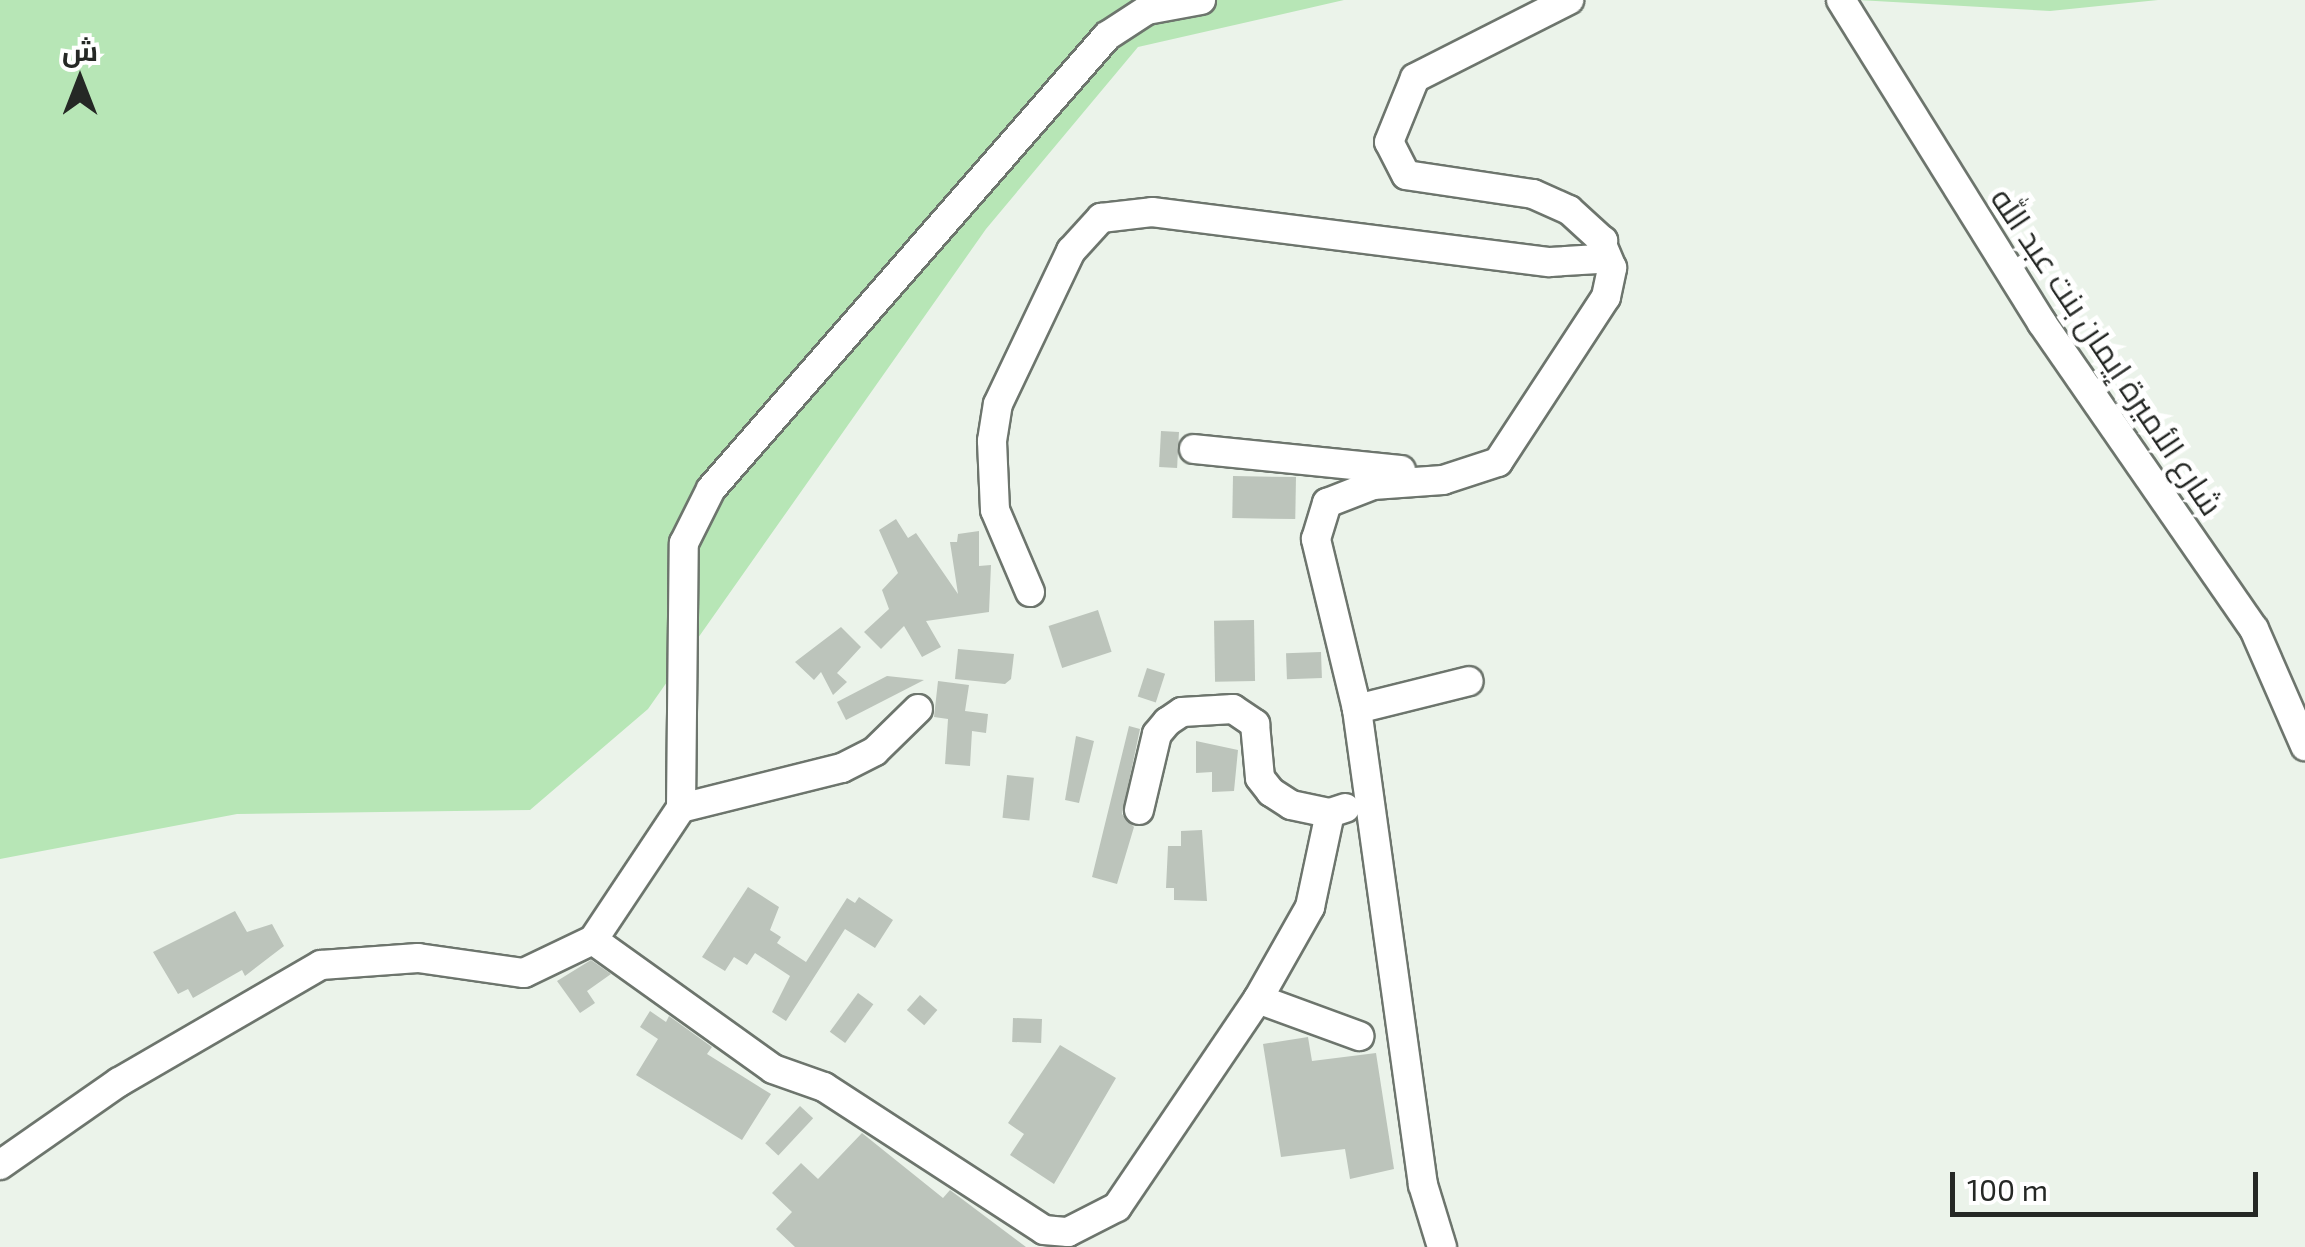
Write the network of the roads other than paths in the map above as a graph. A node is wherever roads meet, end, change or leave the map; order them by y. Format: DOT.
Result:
graph roads {
  1 [pos="1201,0"];
  2 [pos="1568,0"];
  3 [pos="1842,0"];
  4 [pos="1603,247"];
  5 [pos="1194,448"];
  6 [pos="1443,480"];
  7 [pos="1030,592"];
  8 [pos="1469,681"];
  9 [pos="918,709"];
  10 [pos="1357,709"];
  11 [pos="2305,746"];
  12 [pos="1366,802"];
  13 [pos="680,808"];
  14 [pos="1139,810"];
  15 [pos="1330,813"];
  16 [pos="593,940"];
  17 [pos="1258,999"];
  18 [pos="1360,1036"];
  19 [pos="0,1164"];
  20 [pos="1442,1247"];
  1 -- 13 [label="street"];
  2 -- 4 [label="street"];
  3 -- 11 [label="street, شارع الأميرة إيمان بنت عبد الله"];
  4 -- 6 [label="street"];
  4 -- 7 [label="street"];
  5 -- 6 [label="street"];
  6 -- 10 [label="street"];
  8 -- 10 [label="street"];
  9 -- 13 [label="street"];
  10 -- 12 [label="street"];
  12 -- 15 [label="street"];
  12 -- 20 [label="street"];
  13 -- 16 [label="street"];
  14 -- 15 [label="street"];
  15 -- 17 [label="street"];
  16 -- 17 [label="street"];
  16 -- 19 [label="street"];
  17 -- 18 [label="street"];
}
